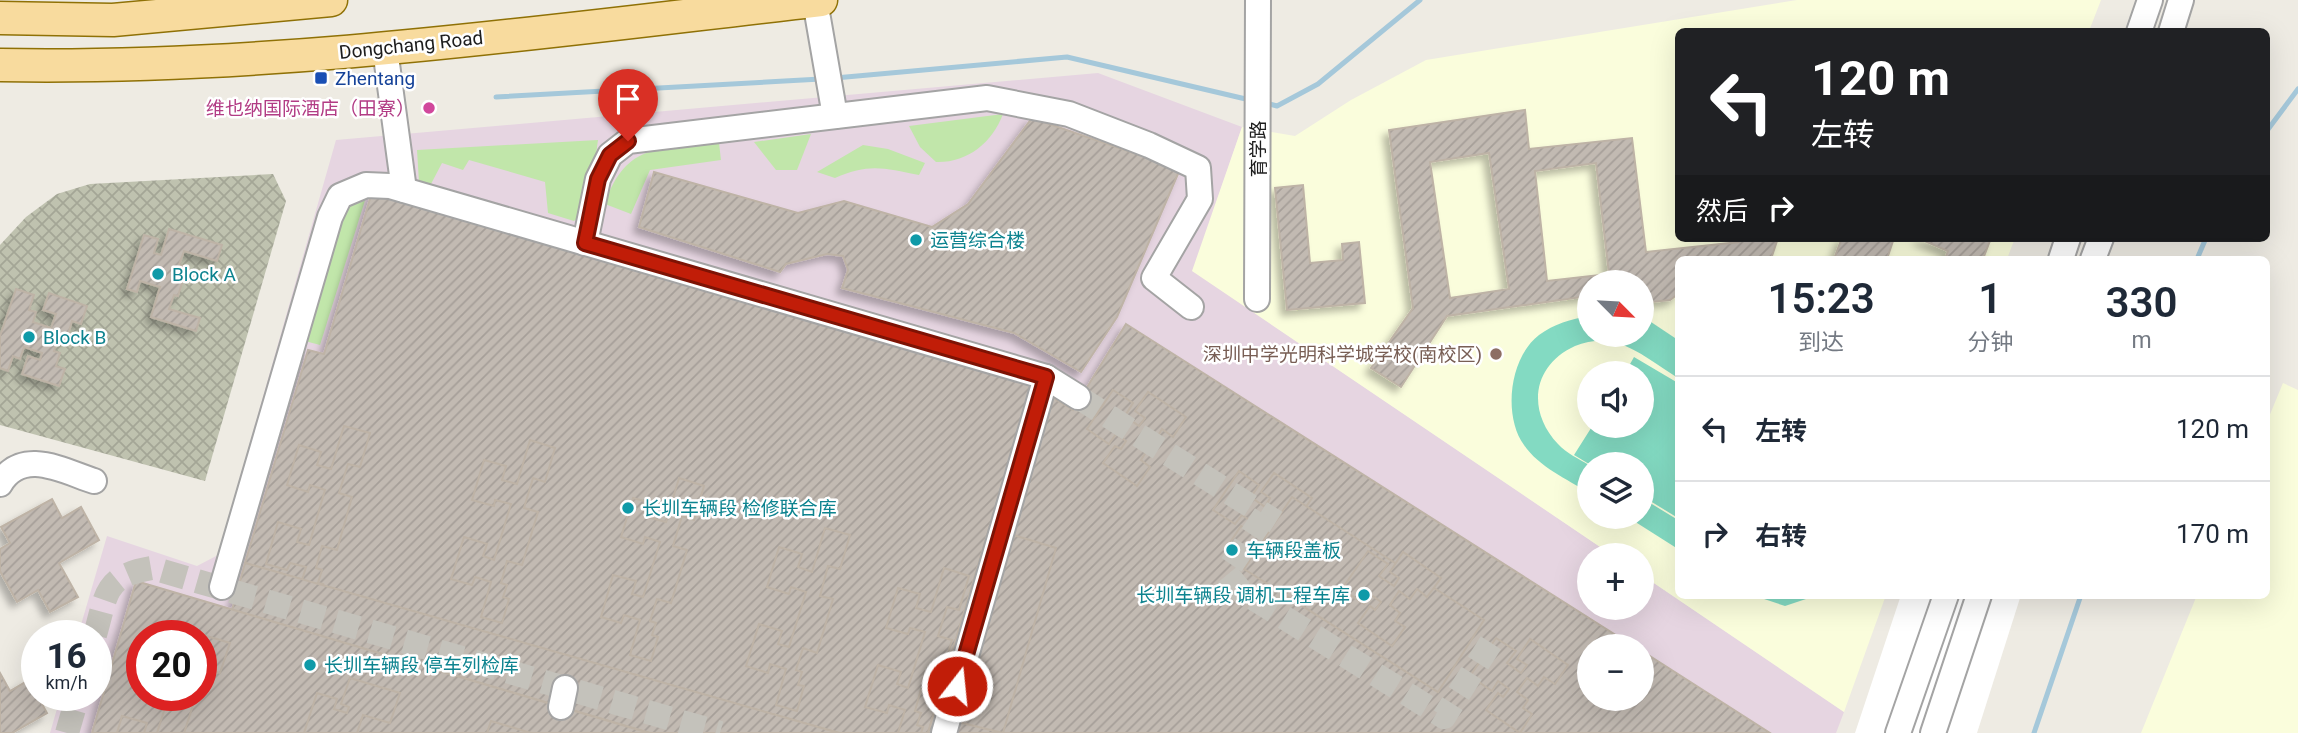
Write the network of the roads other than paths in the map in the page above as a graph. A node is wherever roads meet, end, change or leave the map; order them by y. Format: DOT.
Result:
graph roads {
  1 [pos="46,0"];
  2 [pos="331,0"];
  3 [pos="821,0"];
  4 [pos="1258,0"];
  5 [pos="2150,0"];
  6 [pos="2181,0"];
  7 [pos="815,1"];
  8 [pos="0,18"];
  9 [pos="90,20"];
  10 [pos="2141,28"];
  11 [pos="2172,28"];
  12 [pos="385,49"];
  13 [pos="0,65"];
  14 [pos="69,66"];
  15 [pos="0,84"];
  16 [pos="835,116"];
  17 [pos="404,190"];
  18 [pos="585,243"];
  19 [pos="1257,299"];
  20 [pos="1191,307"];
  21 [pos="1046,377"];
  22 [pos="1078,397"];
  23 [pos="94,481"];
  24 [pos="0,484"];
  25 [pos="222,587"];
  26 [pos="1945,599"];
  27 [pos="1978,599"];
  28 [pos="944,733"];
  29 [pos="1898,733"];
  30 [pos="1933,733"];
  1 -- 9 [label="main road"];
  2 -- 9 [label="main road"];
  3 -- 7 [label="main road, Dongchang Road"];
  4 -- 19 [label="street, 育学路"];
  5 -- 10 [label="street"];
  6 -- 11 [label="street"];
  7 -- 12 [label="main road, Dongchang Road"];
  7 -- 16 [label="street"];
  8 -- 9 [label="main road"];
  12 -- 14 [label="main road, Dongchang Road"];
  12 -- 17 [label="street"];
  13 -- 14 [label="main road, Dongchang Road"];
  14 -- 15 [label="main road"];
  16 -- 18 [label="street"];
  16 -- 20 [label="street"];
  17 -- 18 [label="street"];
  17 -- 25 [label="street"];
  18 -- 21 [label="street"];
  21 -- 22 [label="street"];
  21 -- 28 [label="street"];
  23 -- 24 [label="street"];
  26 -- 29 [label="street"];
  27 -- 30 [label="street"];
}
